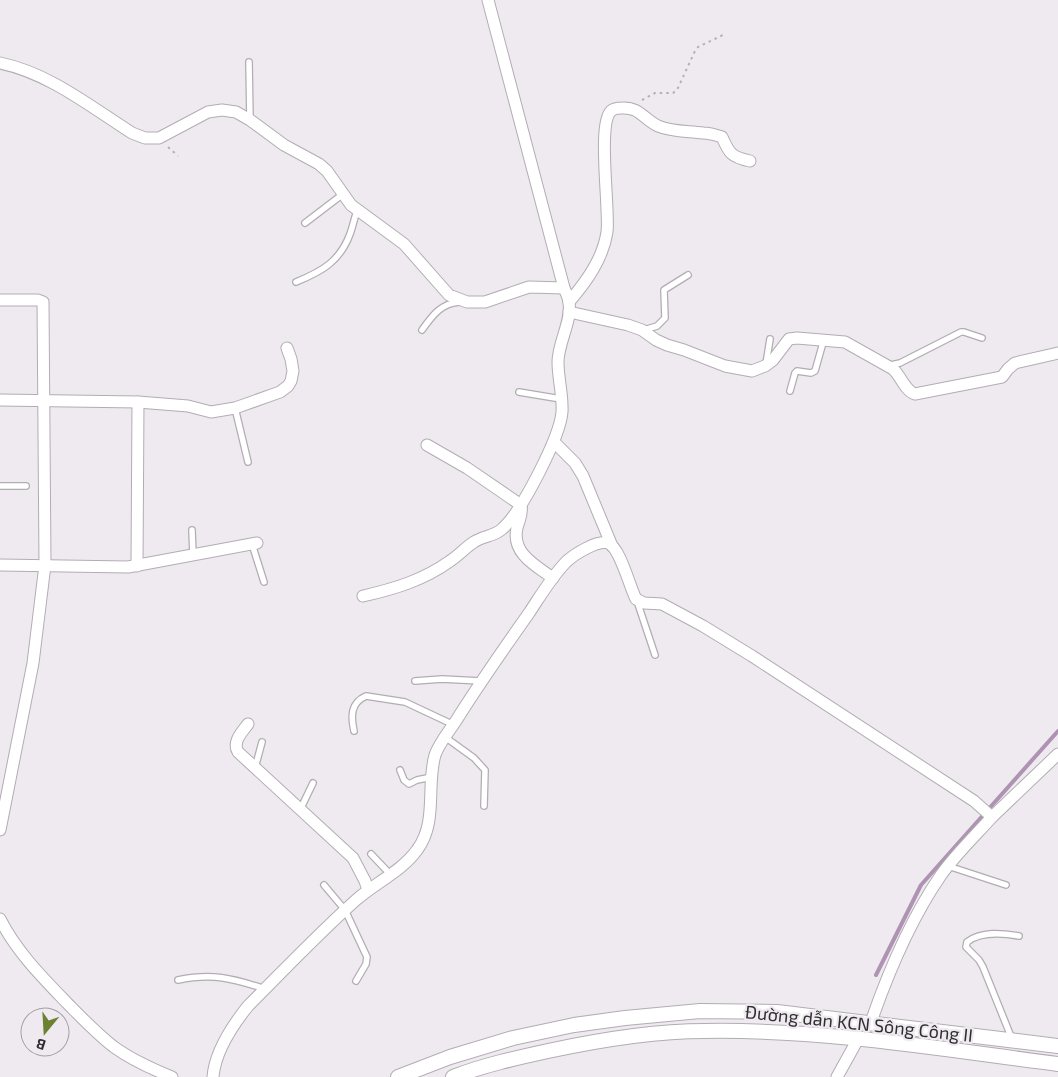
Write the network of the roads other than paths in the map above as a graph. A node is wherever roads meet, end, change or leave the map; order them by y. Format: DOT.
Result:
graph roads {
  1 [pos="488,0"];
  2 [pos="249,62"];
  3 [pos="0,63"];
  4 [pos="250,120"];
  5 [pos="750,161"];
  6 [pos="343,194"];
  7 [pos="357,211"];
  8 [pos="305,224"];
  9 [pos="688,275"];
  10 [pos="296,282"];
  11 [pos="564,288"];
  12 [pos="0,300"];
  13 [pos="467,302"];
  14 [pos="569,307"];
  15 [pos="422,330"];
  16 [pos="642,330"];
  17 [pos="982,338"];
  18 [pos="770,339"];
  19 [pos="824,339"];
  20 [pos="287,348"];
  21 [pos="1058,353"];
  22 [pos="884,365"];
  23 [pos="765,366"];
  24 [pos="790,391"];
  25 [pos="519,392"];
  26 [pos="561,399"];
  27 [pos="0,400"];
  28 [pos="44,400"];
  29 [pos="138,402"];
  30 [pos="235,408"];
  31 [pos="554,442"];
  32 [pos="427,445"];
  33 [pos="248,462"];
  34 [pos="0,486"];
  35 [pos="26,486"];
  36 [pos="521,505"];
  37 [pos="192,530"];
  38 [pos="255,543"];
  39 [pos="612,546"];
  40 [pos="193,556"];
  41 [pos="0,565"];
  42 [pos="45,565"];
  43 [pos="137,566"];
  44 [pos="553,578"];
  45 [pos="264,582"];
  46 [pos="362,596"];
  47 [pos="636,599"];
  48 [pos="654,655"];
  49 [pos="481,681"];
  50 [pos="415,682"];
  51 [pos="248,724"];
  52 [pos="454,725"];
  53 [pos="354,731"];
  54 [pos="445,737"];
  55 [pos="262,742"];
  56 [pos="1058,754"];
  57 [pos="255,768"];
  58 [pos="400,770"];
  59 [pos="432,777"];
  60 [pos="313,783"];
  61 [pos="484,806"];
  62 [pos="300,810"];
  63 [pos="990,816"];
  64 [pos="0,830"];
  65 [pos="371,854"];
  66 [pos="948,866"];
  67 [pos="390,874"];
  68 [pos="324,885"];
  69 [pos="1006,885"];
  70 [pos="368,890"];
  71 [pos="345,910"];
  72 [pos="0,919"];
  73 [pos="1019,936"];
  74 [pos="178,980"];
  75 [pos="356,981"];
  76 [pos="265,989"];
  77 [pos="871,1022"];
  78 [pos="574,1025"];
  79 [pos="858,1039"];
  80 [pos="1012,1040"];
  81 [pos="579,1044"];
  82 [pos="1058,1046"];
  83 [pos="1058,1064"];
  84 [pos="172,1077"];
  85 [pos="213,1077"];
  86 [pos="398,1077"];
  87 [pos="454,1077"];
  88 [pos="837,1077"];
  1 -- 11 [label="street"];
  2 -- 4 [label="lane"];
  3 -- 4 [label="street"];
  4 -- 6 [label="street"];
  5 -- 14 [label="street"];
  6 -- 7 [label="street"];
  6 -- 8 [label="lane"];
  7 -- 10 [label="lane"];
  7 -- 13 [label="street"];
  9 -- 16 [label="lane"];
  11 -- 13 [label="street"];
  11 -- 14 [label="street"];
  12 -- 28 [label="street"];
  13 -- 15 [label="lane"];
  14 -- 16 [label="street"];
  14 -- 26 [label="street"];
  16 -- 23 [label="street"];
  17 -- 22 [label="lane"];
  18 -- 23 [label="lane"];
  19 -- 22 [label="street"];
  19 -- 23 [label="street"];
  19 -- 24 [label="lane"];
  20 -- 30 [label="street"];
  21 -- 22 [label="street"];
  25 -- 26 [label="lane"];
  26 -- 31 [label="street"];
  27 -- 28 [label="street"];
  28 -- 29 [label="street"];
  28 -- 42 [label="street"];
  29 -- 30 [label="street"];
  29 -- 43 [label="street"];
  30 -- 33 [label="lane"];
  31 -- 36 [label="street"];
  31 -- 39 [label="street"];
  32 -- 36 [label="street"];
  34 -- 35 [label="lane"];
  36 -- 44 [label="street"];
  36 -- 46 [label="street"];
  37 -- 40 [label="lane"];
  38 -- 40 [label="street"];
  38 -- 45 [label="lane"];
  39 -- 44 [label="street"];
  39 -- 47 [label="street"];
  40 -- 43 [label="street"];
  41 -- 42 [label="street"];
  42 -- 43 [label="street"];
  42 -- 64 [label="street"];
  44 -- 49 [label="street"];
  47 -- 48 [label="lane"];
  47 -- 63 [label="street"];
  49 -- 50 [label="lane"];
  49 -- 52 [label="street"];
  51 -- 57 [label="street"];
  52 -- 53 [label="lane"];
  52 -- 54 [label="street"];
  54 -- 59 [label="street"];
  54 -- 61 [label="lane"];
  55 -- 57 [label="lane"];
  56 -- 63 [label="street"];
  57 -- 62 [label="street"];
  58 -- 59 [label="lane"];
  59 -- 67 [label="street"];
  60 -- 62 [label="lane"];
  62 -- 70 [label="street"];
  63 -- 66 [label="street"];
  65 -- 67 [label="lane"];
  66 -- 69 [label="lane"];
  66 -- 77 [label="street"];
  67 -- 70 [label="street"];
  68 -- 71 [label="lane"];
  70 -- 71 [label="street"];
  71 -- 75 [label="lane"];
  71 -- 76 [label="street"];
  72 -- 84 [label="street"];
  73 -- 80 [label="lane"];
  74 -- 76 [label="lane"];
  76 -- 85 [label="street"];
  77 -- 78 [label="street, Đường dẫn KCN Sông Công II"];
  77 -- 80 [label="street, Đường dẫn KCN Sông Công II"];
  78 -- 81 [label="street"];
  78 -- 86 [label="street, Đường dẫn KCN Sông Công II"];
  79 -- 81 [label="street, Đường dẫn KCN Sông Công II"];
  79 -- 83 [label="street, Đường dẫn KCN Sông Công II"];
  79 -- 88 [label="street"];
  80 -- 82 [label="street, Đường dẫn KCN Sông Công II"];
  81 -- 87 [label="street, Đường dẫn KCN Sông Công II"];
}
